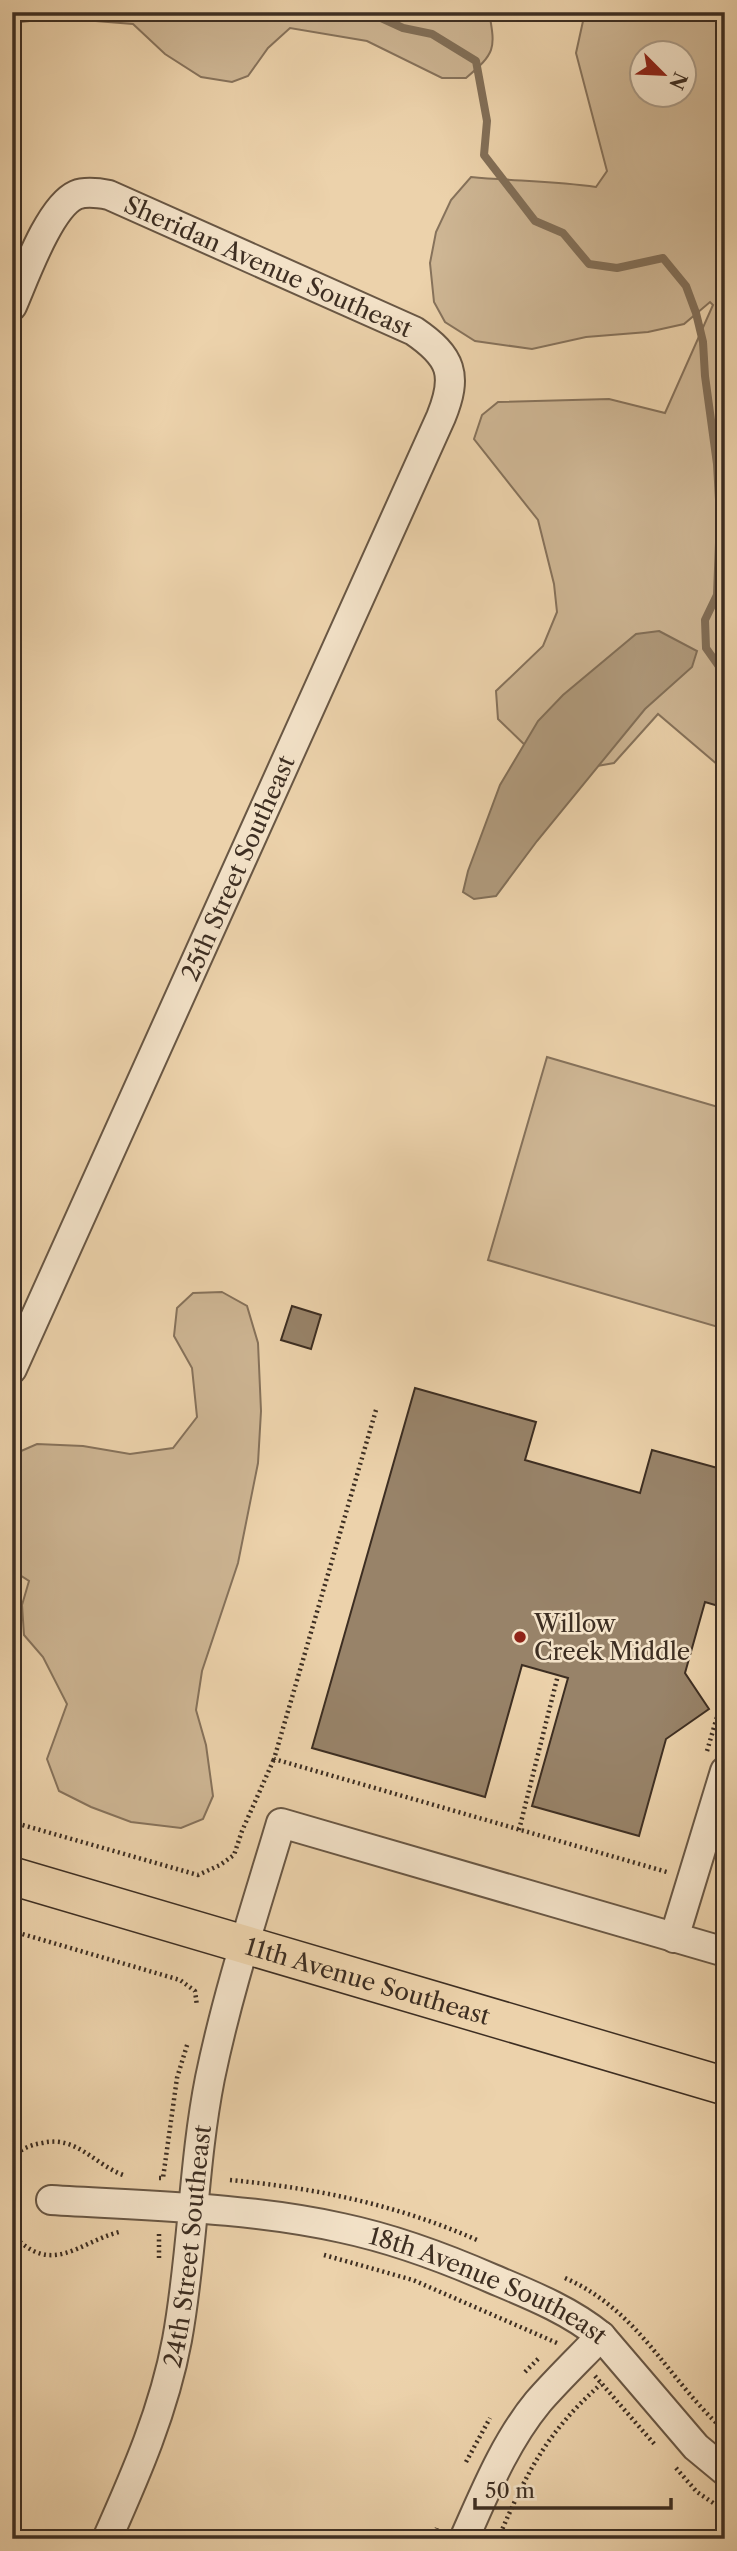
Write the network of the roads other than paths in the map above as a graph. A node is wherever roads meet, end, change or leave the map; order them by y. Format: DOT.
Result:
graph roads {
  1 [pos="12,306"];
  2 [pos="448,364"];
  3 [pos="12,1369"];
  4 [pos="715,1763"];
  5 [pos="12,1876"];
  6 [pos="674,1938"];
  7 [pos="244,1945"];
  8 [pos="725,1952"];
  9 [pos="725,2086"];
  10 [pos="51,2200"];
  11 [pos="192,2208"];
  12 [pos="601,2336"];
  13 [pos="725,2471"];
  14 [pos="107,2539"];
  15 [pos="464,2539"];
  1 -- 2 [label="street, Sheridan Avenue Southeast"];
  2 -- 3 [label="street, 25th Street Southeast"];
  4 -- 6 [label="street"];
  5 -- 7 [label="main road, 11th Avenue Southeast"];
  6 -- 7 [label="street, 24th Street Southeast"];
  6 -- 8 [label="street"];
  7 -- 9 [label="main road, 11th Avenue Southeast"];
  7 -- 11 [label="street, 24th Street Southeast"];
  10 -- 11 [label="street, 18th Avenue Southeast"];
  11 -- 12 [label="street, 18th Avenue Southeast"];
  11 -- 14 [label="street, 24th Street Southeast"];
  12 -- 13 [label="street, 18th Avenue Southeast"];
  12 -- 15 [label="street"];
}
